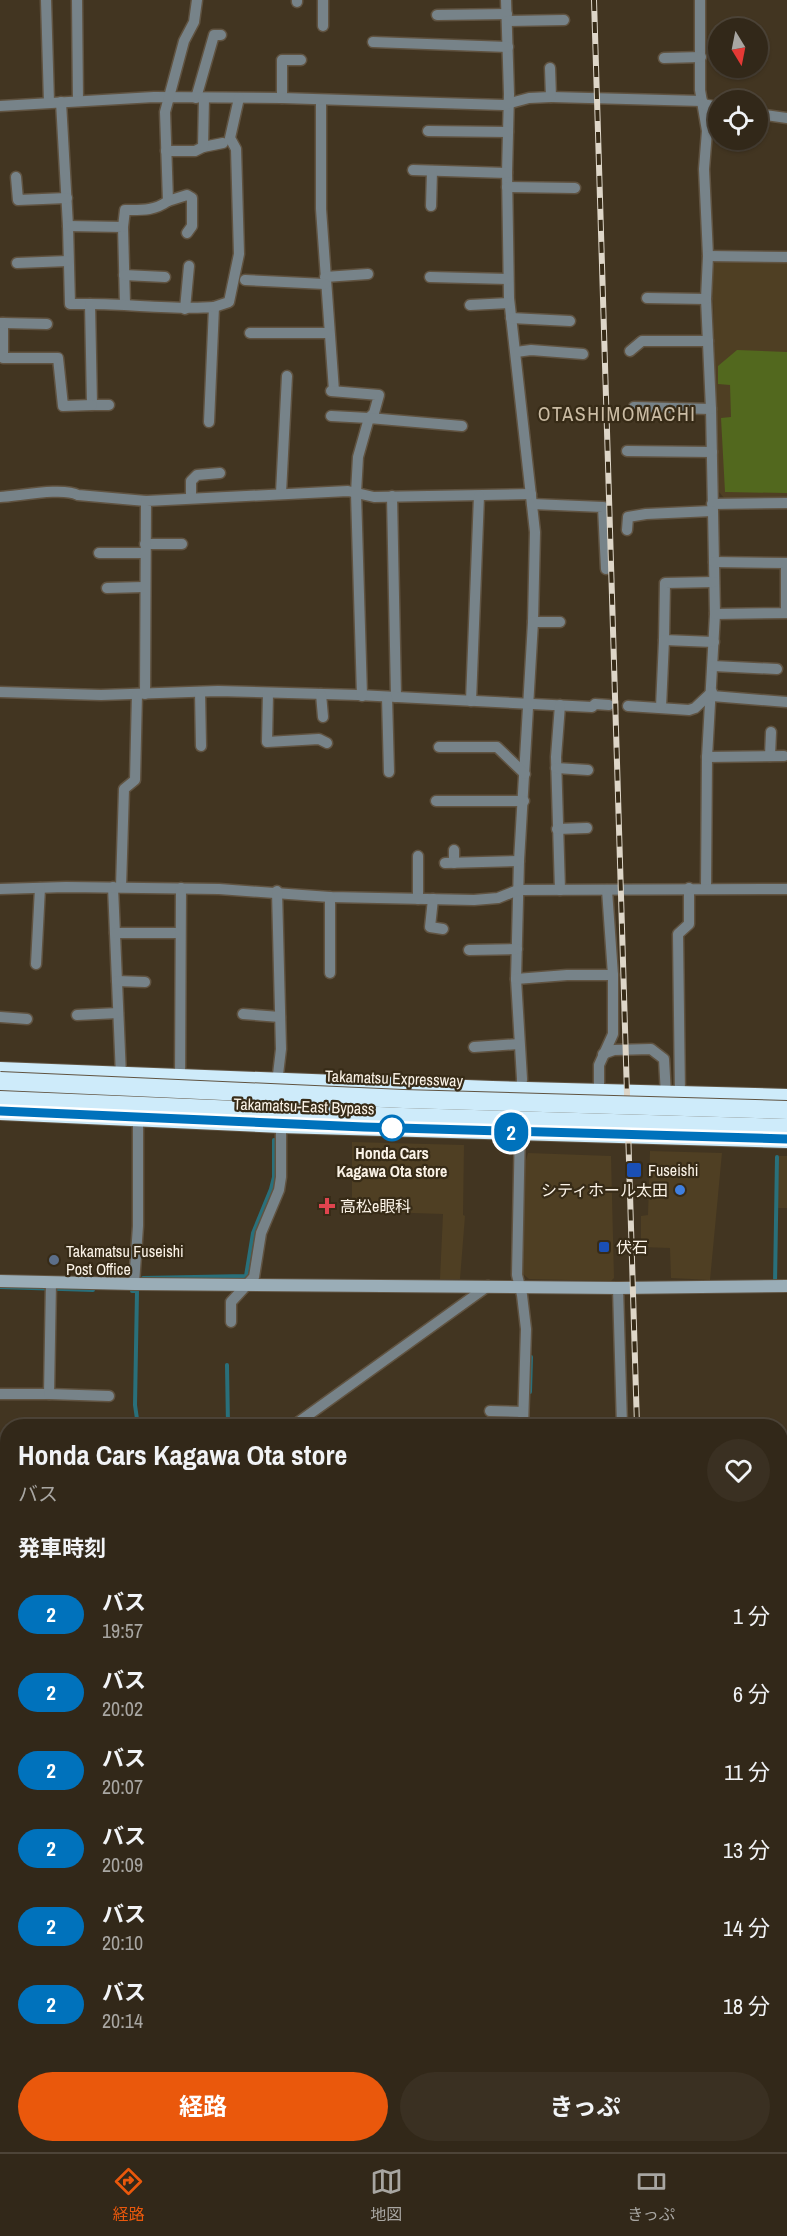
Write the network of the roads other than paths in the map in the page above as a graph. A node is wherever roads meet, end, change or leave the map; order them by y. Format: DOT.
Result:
graph roads {
  1 [pos="46,0"];
  2 [pos="77,0"];
  3 [pos="197,0"];
  4 [pos="323,0"];
  5 [pos="506,0"];
  6 [pos="700,0"];
  7 [pos="436,15"];
  8 [pos="507,18"];
  9 [pos="564,20"];
  10 [pos="323,26"];
  11 [pos="221,35"];
  12 [pos="373,42"];
  13 [pos="508,47"];
  14 [pos="701,57"];
  15 [pos="664,58"];
  16 [pos="301,60"];
  17 [pos="550,68"];
  18 [pos="551,97"];
  19 [pos="169,98"];
  20 [pos="200,98"];
  21 [pos="239,98"];
  22 [pos="282,98"];
  23 [pos="321,100"];
  24 [pos="78,101"];
  25 [pos="49,102"];
  26 [pos="61,102"];
  27 [pos="509,103"];
  28 [pos="702,103"];
  29 [pos="708,105"];
  30 [pos="0,106"];
  31 [pos="768,115"];
  32 [pos="787,118"];
  33 [pos="428,131"];
  34 [pos="508,132"];
  35 [pos="223,143"];
  36 [pos="203,147"];
  37 [pos="166,151"];
  38 [pos="413,170"];
  39 [pos="432,171"];
  40 [pos="507,172"];
  41 [pos="16,177"];
  42 [pos="507,187"];
  43 [pos="575,188"];
  44 [pos="67,198"];
  45 [pos="168,201"];
  46 [pos="431,206"];
  47 [pos="68,226"];
  48 [pos="123,227"];
  49 [pos="187,233"];
  50 [pos="708,255"];
  51 [pos="787,257"];
  52 [pos="68,261"];
  53 [pos="17,262"];
  54 [pos="189,266"];
  55 [pos="368,274"];
  56 [pos="124,275"];
  57 [pos="165,277"];
  58 [pos="430,277"];
  59 [pos="246,279"];
  60 [pos="508,279"];
  61 [pos="325,280"];
  62 [pos="647,298"];
  63 [pos="706,299"];
  64 [pos="509,303"];
  65 [pos="90,304"];
  66 [pos="124,304"];
  67 [pos="470,305"];
  68 [pos="214,307"];
  69 [pos="185,309"];
  70 [pos="512,318"];
  71 [pos="570,321"];
  72 [pos="1,323"];
  73 [pos="47,324"];
  74 [pos="250,333"];
  75 [pos="329,333"];
  76 [pos="708,340"];
  77 [pos="630,351"];
  78 [pos="516,352"];
  79 [pos="583,354"];
  80 [pos="287,376"];
  81 [pos="92,405"];
  82 [pos="109,405"];
  83 [pos="634,407"];
  84 [pos="711,409"];
  85 [pos="331,416"];
  86 [pos="369,418"];
  87 [pos="209,422"];
  88 [pos="462,426"];
  89 [pos="627,451"];
  90 [pos="712,452"];
  91 [pos="220,473"];
  92 [pos="281,493"];
  93 [pos="356,493"];
  94 [pos="392,496"];
  95 [pos="479,496"];
  96 [pos="0,497"];
  97 [pos="191,498"];
  98 [pos="532,499"];
  99 [pos="146,501"];
  100 [pos="787,502"];
  101 [pos="712,508"];
  102 [pos="627,530"];
  103 [pos="182,544"];
  104 [pos="145,549"];
  105 [pos="99,553"];
  106 [pos="714,562"];
  107 [pos="606,569"];
  108 [pos="714,582"];
  109 [pos="144,587"];
  110 [pos="107,588"];
  111 [pos="715,614"];
  112 [pos="533,622"];
  113 [pos="560,622"];
  114 [pos="664,640"];
  115 [pos="714,642"];
  116 [pos="713,666"];
  117 [pos="777,669"];
  118 [pos="0,692"];
  119 [pos="200,692"];
  120 [pos="268,693"];
  121 [pos="141,694"];
  122 [pos="321,694"];
  123 [pos="712,694"];
  124 [pos="362,696"];
  125 [pos="392,697"];
  126 [pos="471,701"];
  127 [pos="787,702"];
  128 [pos="529,703"];
  129 [pos="560,705"];
  130 [pos="609,705"];
  131 [pos="628,706"];
  132 [pos="662,707"];
  133 [pos="323,717"];
  134 [pos="771,732"];
  135 [pos="327,743"];
  136 [pos="201,746"];
  137 [pos="439,747"];
  138 [pos="770,756"];
  139 [pos="783,756"];
  140 [pos="706,757"];
  141 [pos="556,768"];
  142 [pos="588,770"];
  143 [pos="389,772"];
  144 [pos="525,774"];
  145 [pos="436,801"];
  146 [pos="524,801"];
  147 [pos="586,828"];
  148 [pos="557,829"];
  149 [pos="454,850"];
  150 [pos="418,856"];
  151 [pos="519,861"];
  152 [pos="117,887"];
  153 [pos="40,888"];
  154 [pos="181,888"];
  155 [pos="689,888"];
  156 [pos="706,888"];
  157 [pos="0,889"];
  158 [pos="787,889"];
  159 [pos="518,890"];
  160 [pos="607,890"];
  161 [pos="277,891"];
  162 [pos="560,891"];
  163 [pos="330,897"];
  164 [pos="418,899"];
  165 [pos="433,899"];
  166 [pos="443,929"];
  167 [pos="115,933"];
  168 [pos="180,933"];
  169 [pos="517,949"];
  170 [pos="469,950"];
  171 [pos="36,964"];
  172 [pos="330,973"];
  173 [pos="613,975"];
  174 [pos="516,979"];
  175 [pos="117,981"];
  176 [pos="146,982"];
  177 [pos="118,1013"];
  178 [pos="243,1014"];
  179 [pos="77,1015"];
  180 [pos="0,1017"];
  181 [pos="280,1017"];
  182 [pos="27,1019"];
  183 [pos="519,1044"];
  184 [pos="474,1047"];
  185 [pos="603,1054"];
  186 [pos="0,1071"];
  187 [pos="121,1076"];
  188 [pos="180,1079"];
  189 [pos="0,1082"];
  190 [pos="277,1083"];
  191 [pos="522,1091"];
  192 [pos="599,1093"];
  193 [pos="673,1095"];
  194 [pos="787,1098"];
  195 [pos="0,1100"];
  196 [pos="787,1110"];
  197 [pos="0,1111"];
  198 [pos="138,1118"];
  199 [pos="280,1124"];
  200 [pos="787,1128"];
  201 [pos="520,1132"];
  202 [pos="787,1139"];
  203 [pos="0,1281"];
  204 [pos="51,1282"];
  205 [pos="134,1284"];
  206 [pos="250,1284"];
  207 [pos="488,1286"];
  208 [pos="519,1286"];
  209 [pos="787,1286"];
  210 [pos="618,1288"];
  211 [pos="231,1322"];
  212 [pos="0,1394"];
  213 [pos="50,1394"];
  214 [pos="109,1396"];
  215 [pos="490,1411"];
  216 [pos="523,1412"];
  217 [pos="303,1419"];
  218 [pos="523,1419"];
  219 [pos="622,1419"];
  1 -- 25 [label="street"];
  2 -- 24 [label="street"];
  3 -- 19 [label="street"];
  4 -- 10 [label="street"];
  5 -- 8 [label="street"];
  6 -- 14 [label="street"];
  7 -- 8 [label="street"];
  8 -- 9 [label="street"];
  8 -- 13 [label="street"];
  11 -- 20 [label="street"];
  12 -- 13 [label="street"];
  13 -- 27 [label="street"];
  14 -- 15 [label="street"];
  14 -- 28 [label="street"];
  16 -- 22 [label="street"];
  17 -- 18 [label="street"];
  18 -- 27 [label="street"];
  18 -- 28 [label="street"];
  19 -- 20 [label="street"];
  19 -- 24 [label="street"];
  19 -- 37 [label="street"];
  20 -- 21 [label="street"];
  20 -- 36 [label="street"];
  21 -- 22 [label="street"];
  21 -- 68 [label="street"];
  22 -- 23 [label="street"];
  23 -- 27 [label="street"];
  23 -- 61 [label="street"];
  24 -- 26 [label="street"];
  25 -- 26 [label="street"];
  25 -- 30 [label="street"];
  26 -- 44 [label="street"];
  27 -- 34 [label="street"];
  28 -- 29 [label="street"];
  28 -- 50 [label="street"];
  31 -- 32 [label="street"];
  33 -- 34 [label="street"];
  34 -- 40 [label="street"];
  35 -- 36 [label="street"];
  36 -- 37 [label="street"];
  37 -- 45 [label="street"];
  38 -- 39 [label="street"];
  39 -- 40 [label="street"];
  39 -- 46 [label="street"];
  40 -- 42 [label="street"];
  41 -- 44 [label="street"];
  42 -- 43 [label="street"];
  42 -- 60 [label="street"];
  44 -- 47 [label="street"];
  45 -- 48 [label="street"];
  45 -- 49 [label="street"];
  47 -- 48 [label="street"];
  47 -- 52 [label="street"];
  48 -- 56 [label="street"];
  50 -- 51 [label="street"];
  50 -- 63 [label="street"];
  52 -- 53 [label="street"];
  52 -- 65 [label="street"];
  54 -- 69 [label="street"];
  55 -- 61 [label="street"];
  56 -- 57 [label="street"];
  56 -- 66 [label="street"];
  58 -- 60 [label="street"];
  59 -- 61 [label="street"];
  60 -- 64 [label="street"];
  61 -- 75 [label="street"];
  62 -- 63 [label="street"];
  63 -- 76 [label="street"];
  64 -- 67 [label="street"];
  64 -- 70 [label="street"];
  65 -- 66 [label="street"];
  65 -- 81 [label="street"];
  66 -- 69 [label="street"];
  68 -- 69 [label="street"];
  68 -- 87 [label="street"];
  70 -- 71 [label="street"];
  70 -- 78 [label="street"];
  72 -- 73 [label="street"];
  72 -- 81 [label="street"];
  74 -- 75 [label="street"];
  75 -- 86 [label="street"];
  76 -- 77 [label="street"];
  76 -- 84 [label="street"];
  78 -- 79 [label="street"];
  78 -- 98 [label="street"];
  80 -- 92 [label="street"];
  81 -- 82 [label="street"];
  83 -- 84 [label="street"];
  84 -- 90 [label="street"];
  85 -- 86 [label="street"];
  86 -- 88 [label="street"];
  86 -- 93 [label="street"];
  89 -- 90 [label="street"];
  90 -- 101 [label="street"];
  91 -- 97 [label="street"];
  92 -- 93 [label="street"];
  92 -- 97 [label="street"];
  93 -- 94 [label="street"];
  93 -- 124 [label="street"];
  94 -- 95 [label="street"];
  94 -- 125 [label="street"];
  95 -- 98 [label="street"];
  95 -- 126 [label="street"];
  96 -- 99 [label="street"];
  97 -- 99 [label="street"];
  98 -- 107 [label="street"];
  98 -- 112 [label="street"];
  99 -- 104 [label="street"];
  100 -- 101 [label="street"];
  101 -- 102 [label="street"];
  101 -- 106 [label="street"];
  103 -- 104 [label="street"];
  104 -- 105 [label="street"];
  104 -- 109 [label="street"];
  106 -- 108 [label="street"];
  106 -- 111 [label="street"];
  108 -- 111 [label="street"];
  108 -- 114 [label="street"];
  109 -- 110 [label="street"];
  109 -- 121 [label="street"];
  111 -- 115 [label="street"];
  112 -- 113 [label="street"];
  112 -- 128 [label="street"];
  114 -- 115 [label="street"];
  114 -- 132 [label="street"];
  115 -- 116 [label="street"];
  116 -- 117 [label="street"];
  116 -- 123 [label="street"];
  118 -- 121 [label="street"];
  119 -- 120 [label="street"];
  119 -- 121 [label="street"];
  119 -- 136 [label="street"];
  120 -- 122 [label="street"];
  120 -- 135 [label="street"];
  121 -- 152 [label="street"];
  122 -- 124 [label="street"];
  122 -- 133 [label="street"];
  123 -- 127 [label="street"];
  123 -- 132 [label="street"];
  123 -- 140 [label="street"];
  124 -- 125 [label="street"];
  125 -- 126 [label="street"];
  125 -- 143 [label="street"];
  126 -- 128 [label="street"];
  128 -- 129 [label="street"];
  128 -- 144 [label="street"];
  129 -- 130 [label="street"];
  129 -- 141 [label="street"];
  131 -- 132 [label="street"];
  134 -- 138 [label="street"];
  137 -- 144 [label="street"];
  138 -- 139 [label="street"];
  138 -- 140 [label="street"];
  140 -- 156 [label="street"];
  141 -- 142 [label="street"];
  141 -- 148 [label="street"];
  144 -- 146 [label="street"];
  145 -- 146 [label="street"];
  146 -- 151 [label="street"];
  147 -- 148 [label="street"];
  148 -- 162 [label="street"];
  149 -- 151 [label="street"];
  150 -- 164 [label="street"];
  151 -- 159 [label="street"];
  152 -- 153 [label="street"];
  152 -- 154 [label="street"];
  152 -- 167 [label="street"];
  153 -- 157 [label="street"];
  153 -- 171 [label="street"];
  154 -- 161 [label="street"];
  154 -- 168 [label="street"];
  155 -- 156 [label="street"];
  155 -- 160 [label="street"];
  155 -- 193 [label="street"];
  156 -- 158 [label="street"];
  159 -- 162 [label="street"];
  159 -- 165 [label="street"];
  159 -- 169 [label="street"];
  160 -- 162 [label="street"];
  160 -- 173 [label="street"];
  161 -- 163 [label="street"];
  161 -- 181 [label="street"];
  163 -- 164 [label="street"];
  163 -- 172 [label="street"];
  164 -- 165 [label="street"];
  165 -- 166 [label="street"];
  167 -- 168 [label="street"];
  167 -- 175 [label="street"];
  168 -- 188 [label="street"];
  169 -- 170 [label="street"];
  169 -- 174 [label="street"];
  173 -- 174 [label="street"];
  173 -- 185 [label="street"];
  174 -- 183 [label="street"];
  175 -- 176 [label="street"];
  175 -- 177 [label="street"];
  177 -- 179 [label="street"];
  177 -- 187 [label="street"];
  178 -- 181 [label="street"];
  180 -- 182 [label="street"];
  181 -- 190 [label="street"];
  183 -- 184 [label="street"];
  183 -- 191 [label="street"];
  185 -- 192 [label="street"];
  185 -- 193 [label="street"];
  186 -- 187 [label="highway, Takamatsu-East Bypass"];
  187 -- 188 [label="highway, Takamatsu-East Bypass"];
  188 -- 190 [label="highway, Takamatsu-East Bypass"];
  189 -- 196 [label="highway, Takamatsu Expressway, bridge"];
  190 -- 191 [label="highway, Takamatsu-East Bypass"];
  191 -- 192 [label="highway, Takamatsu-East Bypass"];
  191 -- 201 [label="street"];
  192 -- 193 [label="highway, Takamatsu-East Bypass"];
  193 -- 194 [label="highway, Takamatsu-East Bypass"];
  195 -- 200 [label="highway, bridge"];
  197 -- 198 [label="highway, Takamatsu-East Bypass"];
  198 -- 199 [label="highway, Takamatsu-East Bypass"];
  198 -- 205 [label="street"];
  199 -- 201 [label="highway, Takamatsu-East Bypass"];
  199 -- 206 [label="street"];
  201 -- 202 [label="highway, Takamatsu-East Bypass"];
  201 -- 208 [label="street"];
  203 -- 204 [label="street"];
  204 -- 205 [label="street"];
  204 -- 213 [label="street"];
  205 -- 206 [label="street"];
  206 -- 207 [label="street"];
  206 -- 211 [label="street"];
  207 -- 208 [label="street"];
  207 -- 217 [label="street"];
  208 -- 210 [label="street"];
  208 -- 216 [label="street"];
  209 -- 210 [label="street"];
  210 -- 219 [label="street"];
  212 -- 213 [label="street"];
  213 -- 214 [label="street"];
  215 -- 216 [label="street"];
  216 -- 218 [label="street"];
}
